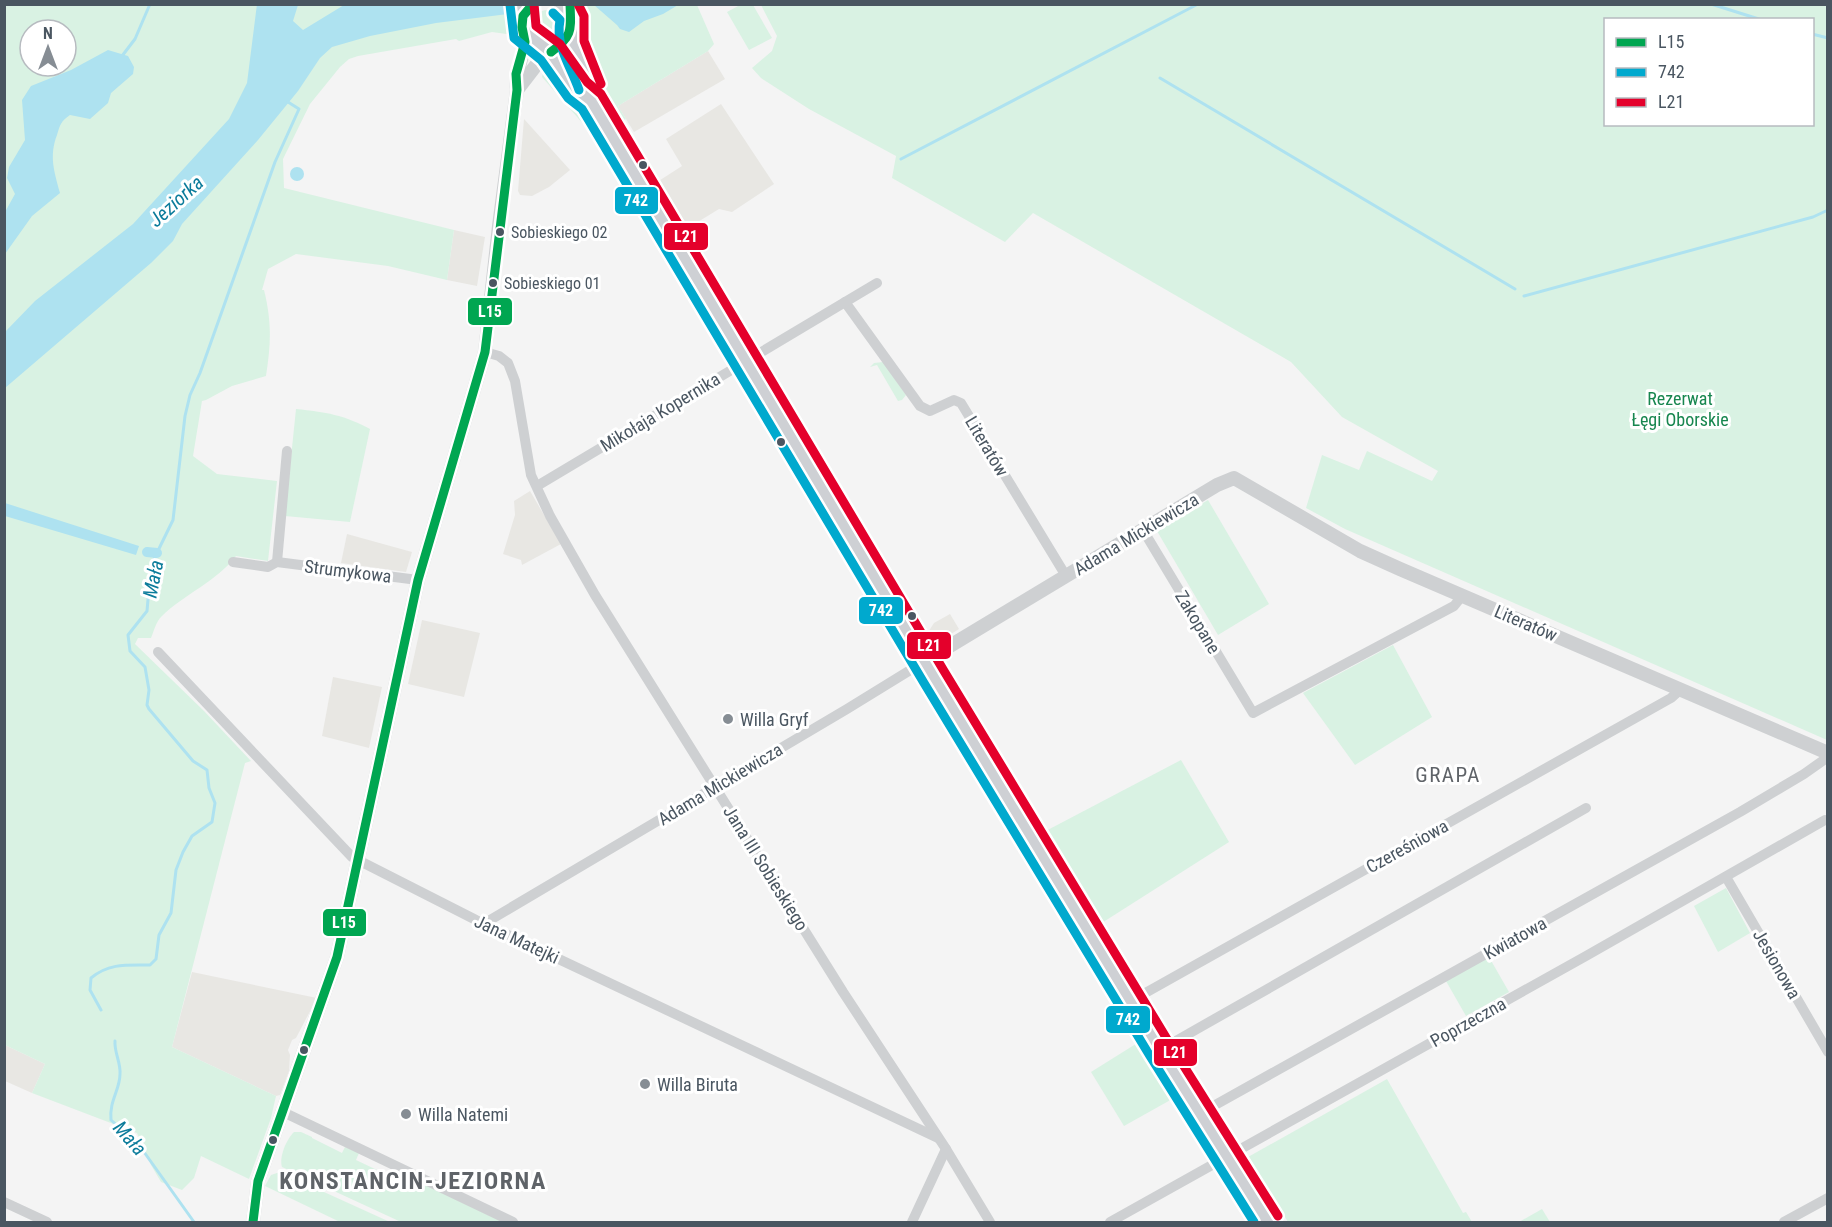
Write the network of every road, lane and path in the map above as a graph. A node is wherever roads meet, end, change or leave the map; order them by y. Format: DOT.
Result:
graph roads {
  1 [pos="533,4"];
  2 [pos="567,8"];
  3 [pos="522,10"];
  4 [pos="524,32"];
  5 [pos="570,35"];
  6 [pos="549,52"];
  7 [pos="517,90"];
  8 [pos="591,100"];
  9 [pos="877,284"];
  10 [pos="845,302"];
  11 [pos="485,352"];
  12 [pos="746,361"];
  13 [pos="287,451"];
  14 [pos="1232,479"];
  15 [pos="537,486"];
  16 [pos="1143,530"];
  17 [pos="233,562"];
  18 [pos="277,562"];
  19 [pos="1066,576"];
  20 [pos="418,580"];
  21 [pos="1462,596"];
  22 [pos="158,652"];
  23 [pos="925,661"];
  24 [pos="1681,689"];
  25 [pos="1827,755"];
  26 [pos="716,787"];
  27 [pos="1586,808"];
  28 [pos="1825,820"];
  29 [pos="359,861"];
  30 [pos="1726,877"];
  31 [pos="485,923"];
  32 [pos="1131,1001"];
  33 [pos="1160,1050"];
  34 [pos="1827,1052"];
  35 [pos="283,1112"];
  36 [pos="1199,1114"];
  37 [pos="940,1138"];
  38 [pos="946,1149"];
  39 [pos="1226,1157"];
  40 [pos="1827,1198"];
  41 [pos="4,1202"];
  42 [pos="47,1222"];
  43 [pos="253,1222"];
  44 [pos="513,1222"];
  45 [pos="912,1222"];
  46 [pos="990,1222"];
  47 [pos="1110,1222"];
  48 [pos="1268,1222"];
  49 [pos="1784,1222"];
  1 -- 3 [label="main road"];
  2 -- 5 [label="main road"];
  3 -- 4 [label="main road"];
  4 -- 6 [label="main road"];
  4 -- 7 [label="street"];
  5 -- 6 [label="main road"];
  5 -- 8 [label="main road"];
  6 -- 7 [label="street"];
  6 -- 8 [label="main road"];
  7 -- 11 [label="street"];
  8 -- 12 [label="main road"];
  9 -- 10 [label="street, Mikołaja Kopernika"];
  10 -- 12 [label="street, Mikołaja Kopernika"];
  10 -- 19 [label="street, Literatów"];
  11 -- 15 [label="street, Jana III Sobieskiego"];
  11 -- 20 [label="street"];
  12 -- 15 [label="street, Mikołaja Kopernika"];
  12 -- 23 [label="main road"];
  13 -- 18 [label="street"];
  14 -- 16 [label="street, Adama Mickiewicza"];
  14 -- 21 [label="street, Literatów"];
  15 -- 26 [label="street, Jana III Sobieskiego"];
  16 -- 19 [label="street, Adama Mickiewicza"];
  16 -- 21 [label="street, Zakopane"];
  17 -- 18 [label="street, Strumykowa"];
  18 -- 20 [label="street, Strumykowa"];
  19 -- 23 [label="street, Adama Mickiewicza"];
  20 -- 29 [label="street"];
  21 -- 24 [label="street, Literatów"];
  22 -- 29 [label="street, Jana Matejki"];
  23 -- 26 [label="street, Adama Mickiewicza"];
  23 -- 32 [label="main road"];
  24 -- 25 [label="street, Literatów"];
  24 -- 32 [label="street, Czereśniowa"];
  25 -- 36 [label="street, Kwiatowa"];
  26 -- 31 [label="street, Adama Mickiewicza"];
  26 -- 37 [label="street, Jana III Sobieskiego"];
  27 -- 33 [label="street"];
  28 -- 30 [label="street, Poprzeczna"];
  29 -- 31 [label="street, Jana Matejki"];
  29 -- 35 [label="street"];
  30 -- 34 [label="street, Jesionowa"];
  30 -- 39 [label="street, Poprzeczna"];
  31 -- 37 [label="street, Jana Matejki"];
  32 -- 33 [label="main road"];
  33 -- 36 [label="main road"];
  35 -- 43 [label="street"];
  35 -- 44 [label="street"];
  36 -- 39 [label="main road"];
  37 -- 38 [label="street, Jana III Sobieskiego"];
  38 -- 45 [label="street"];
  38 -- 46 [label="street, Jana III Sobieskiego"];
  39 -- 47 [label="street, Poprzeczna"];
  39 -- 48 [label="main road"];
  40 -- 49 [label="street"];
  41 -- 42 [label="street"];
}
